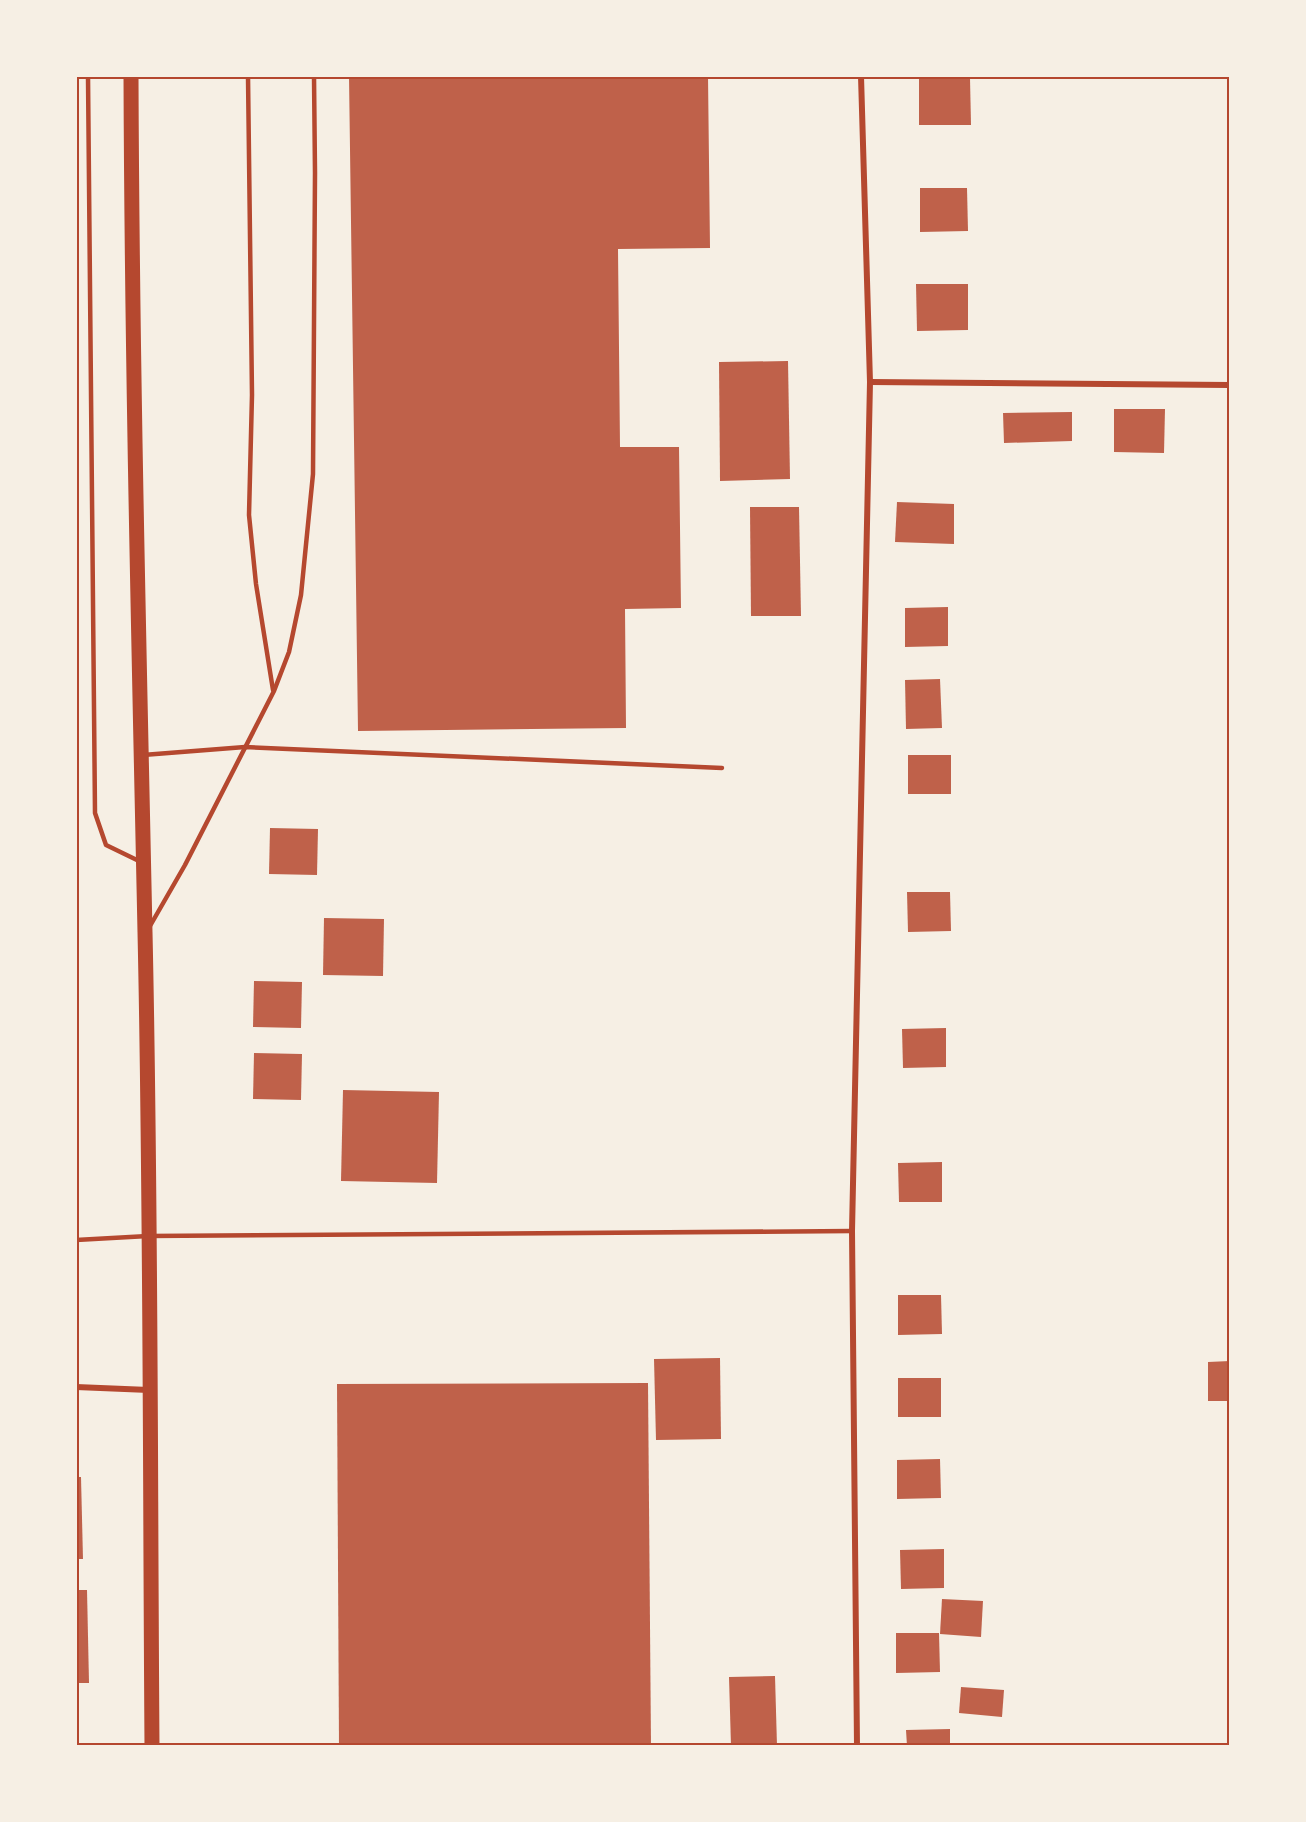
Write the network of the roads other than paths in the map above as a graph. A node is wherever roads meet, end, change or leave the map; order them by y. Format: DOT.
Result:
graph roads {
  1 [pos="88,76"];
  2 [pos="131,76"];
  3 [pos="248,76"];
  4 [pos="314,76"];
  5 [pos="861,76"];
  6 [pos="870,382"];
  7 [pos="1230,385"];
  8 [pos="274,691"];
  9 [pos="245,747"];
  10 [pos="140,756"];
  11 [pos="722,768"];
  12 [pos="143,864"];
  13 [pos="145,934"];
  14 [pos="852,1231"];
  15 [pos="148,1236"];
  16 [pos="76,1240"];
  17 [pos="76,1387"];
  18 [pos="150,1390"];
  19 [pos="152,1746"];
  20 [pos="857,1746"];
  1 -- 12 [label="lane"];
  2 -- 10 [label="main road"];
  3 -- 8 [label="lane"];
  4 -- 8 [label="lane"];
  5 -- 6 [label="street"];
  6 -- 7 [label="street"];
  6 -- 14 [label="street"];
  8 -- 9 [label="lane"];
  9 -- 10 [label="lane"];
  9 -- 11 [label="lane"];
  9 -- 13 [label="lane"];
  10 -- 12 [label="main road"];
  12 -- 13 [label="main road"];
  13 -- 15 [label="main road"];
  14 -- 15 [label="lane"];
  14 -- 20 [label="street"];
  15 -- 16 [label="lane"];
  15 -- 18 [label="main road"];
  17 -- 18 [label="street"];
  18 -- 19 [label="main road"];
}
